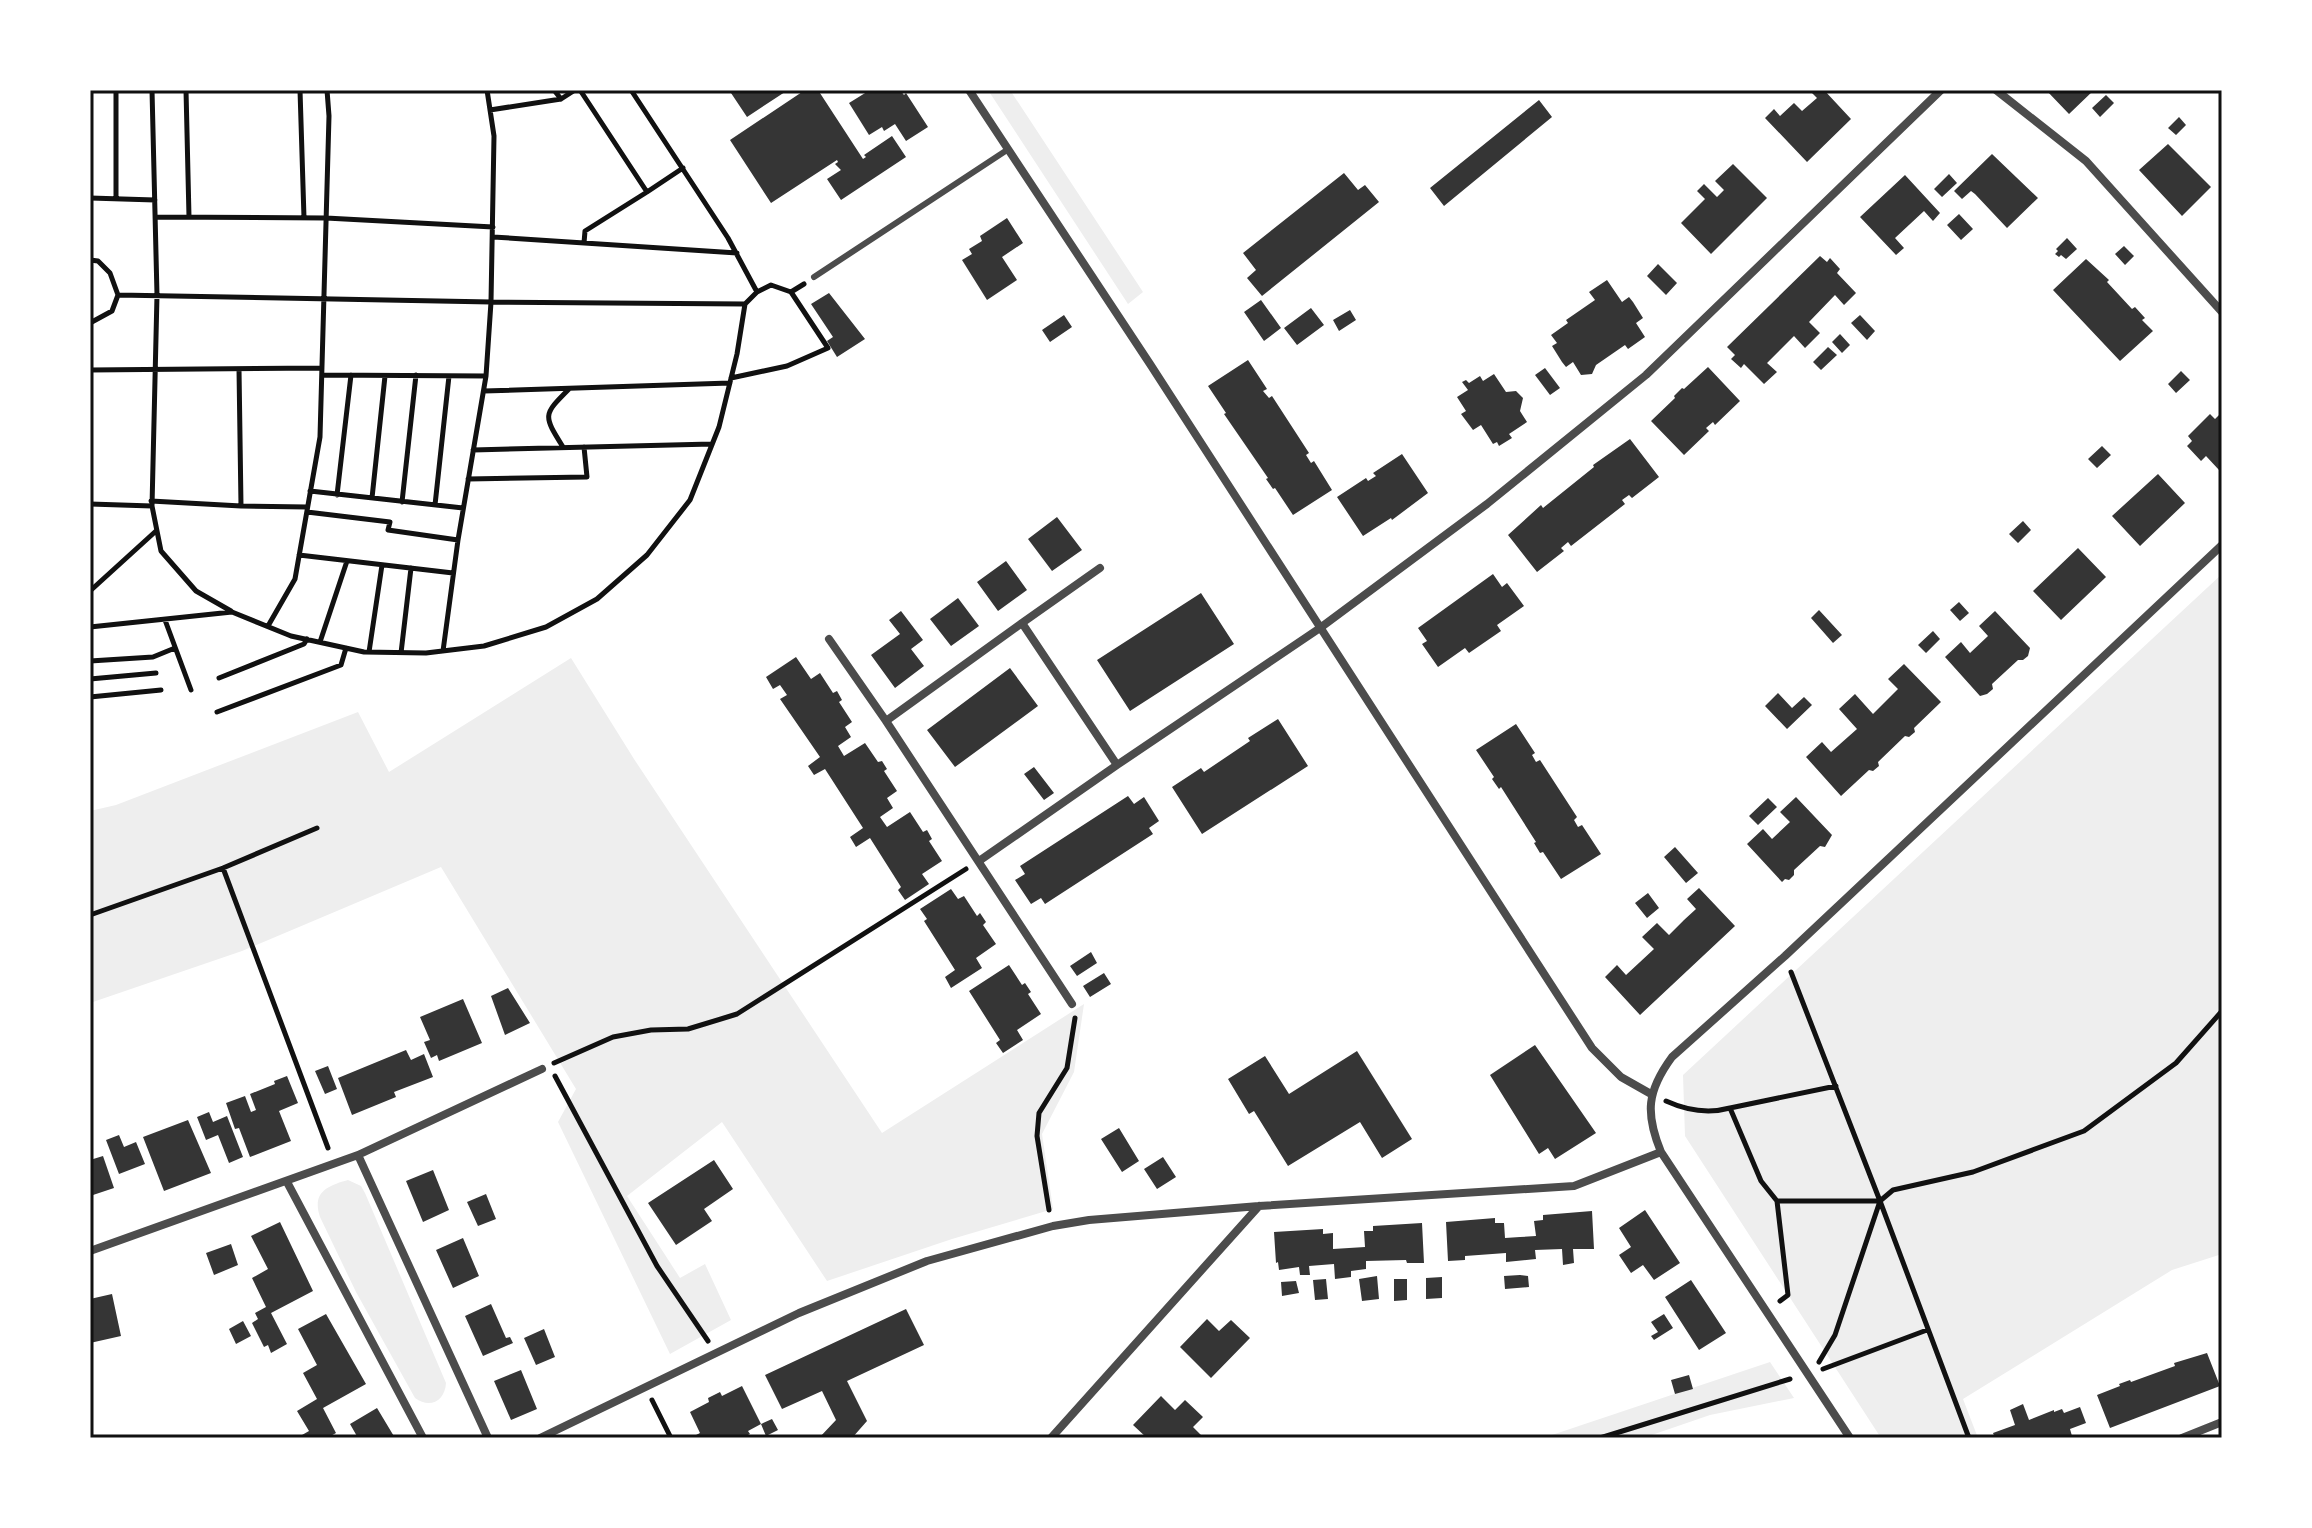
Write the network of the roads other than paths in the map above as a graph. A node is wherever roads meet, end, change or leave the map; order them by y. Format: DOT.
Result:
graph roads {
  1 [pos="969,90"];
  2 [pos="1941,90"];
  3 [pos="1996,90"];
  4 [pos="1007,150"];
  5 [pos="814,277"];
  6 [pos="2222,312"];
  7 [pos="2222,545"];
  8 [pos="1100,568"];
  9 [pos="1022,623"];
  10 [pos="1320,628"];
  11 [pos="829,639"];
  12 [pos="886,721"];
  13 [pos="1117,765"];
  14 [pos="979,861"];
  15 [pos="1072,1004"];
  16 [pos="542,1069"];
  17 [pos="1651,1094"];
  18 [pos="1661,1152"];
  19 [pos="358,1155"];
  20 [pos="287,1182"];
  21 [pos="1259,1206"];
  22 [pos="90,1251"];
  23 [pos="2222,1422"];
  24 [pos="423,1438"];
  25 [pos="488,1438"];
  26 [pos="540,1438"];
  27 [pos="1051,1438"];
  28 [pos="1850,1438"];
  29 [pos="2182,1438"];
  1 -- 4 [label="street"];
  2 -- 10 [label="street"];
  3 -- 6 [label="street"];
  4 -- 5 [label="lane"];
  4 -- 10 [label="street"];
  7 -- 17 [label="street"];
  8 -- 9 [label="street"];
  9 -- 12 [label="street"];
  9 -- 13 [label="street"];
  10 -- 13 [label="street"];
  10 -- 17 [label="street"];
  11 -- 12 [label="street"];
  12 -- 14 [label="street"];
  13 -- 14 [label="street"];
  14 -- 15 [label="street"];
  16 -- 19 [label="street"];
  17 -- 18 [label="street"];
  18 -- 21 [label="street"];
  18 -- 28 [label="street"];
  19 -- 20 [label="street"];
  19 -- 25 [label="street"];
  20 -- 22 [label="street"];
  20 -- 24 [label="street"];
  21 -- 26 [label="street"];
  21 -- 27 [label="street"];
  23 -- 29 [label="street"];
}
